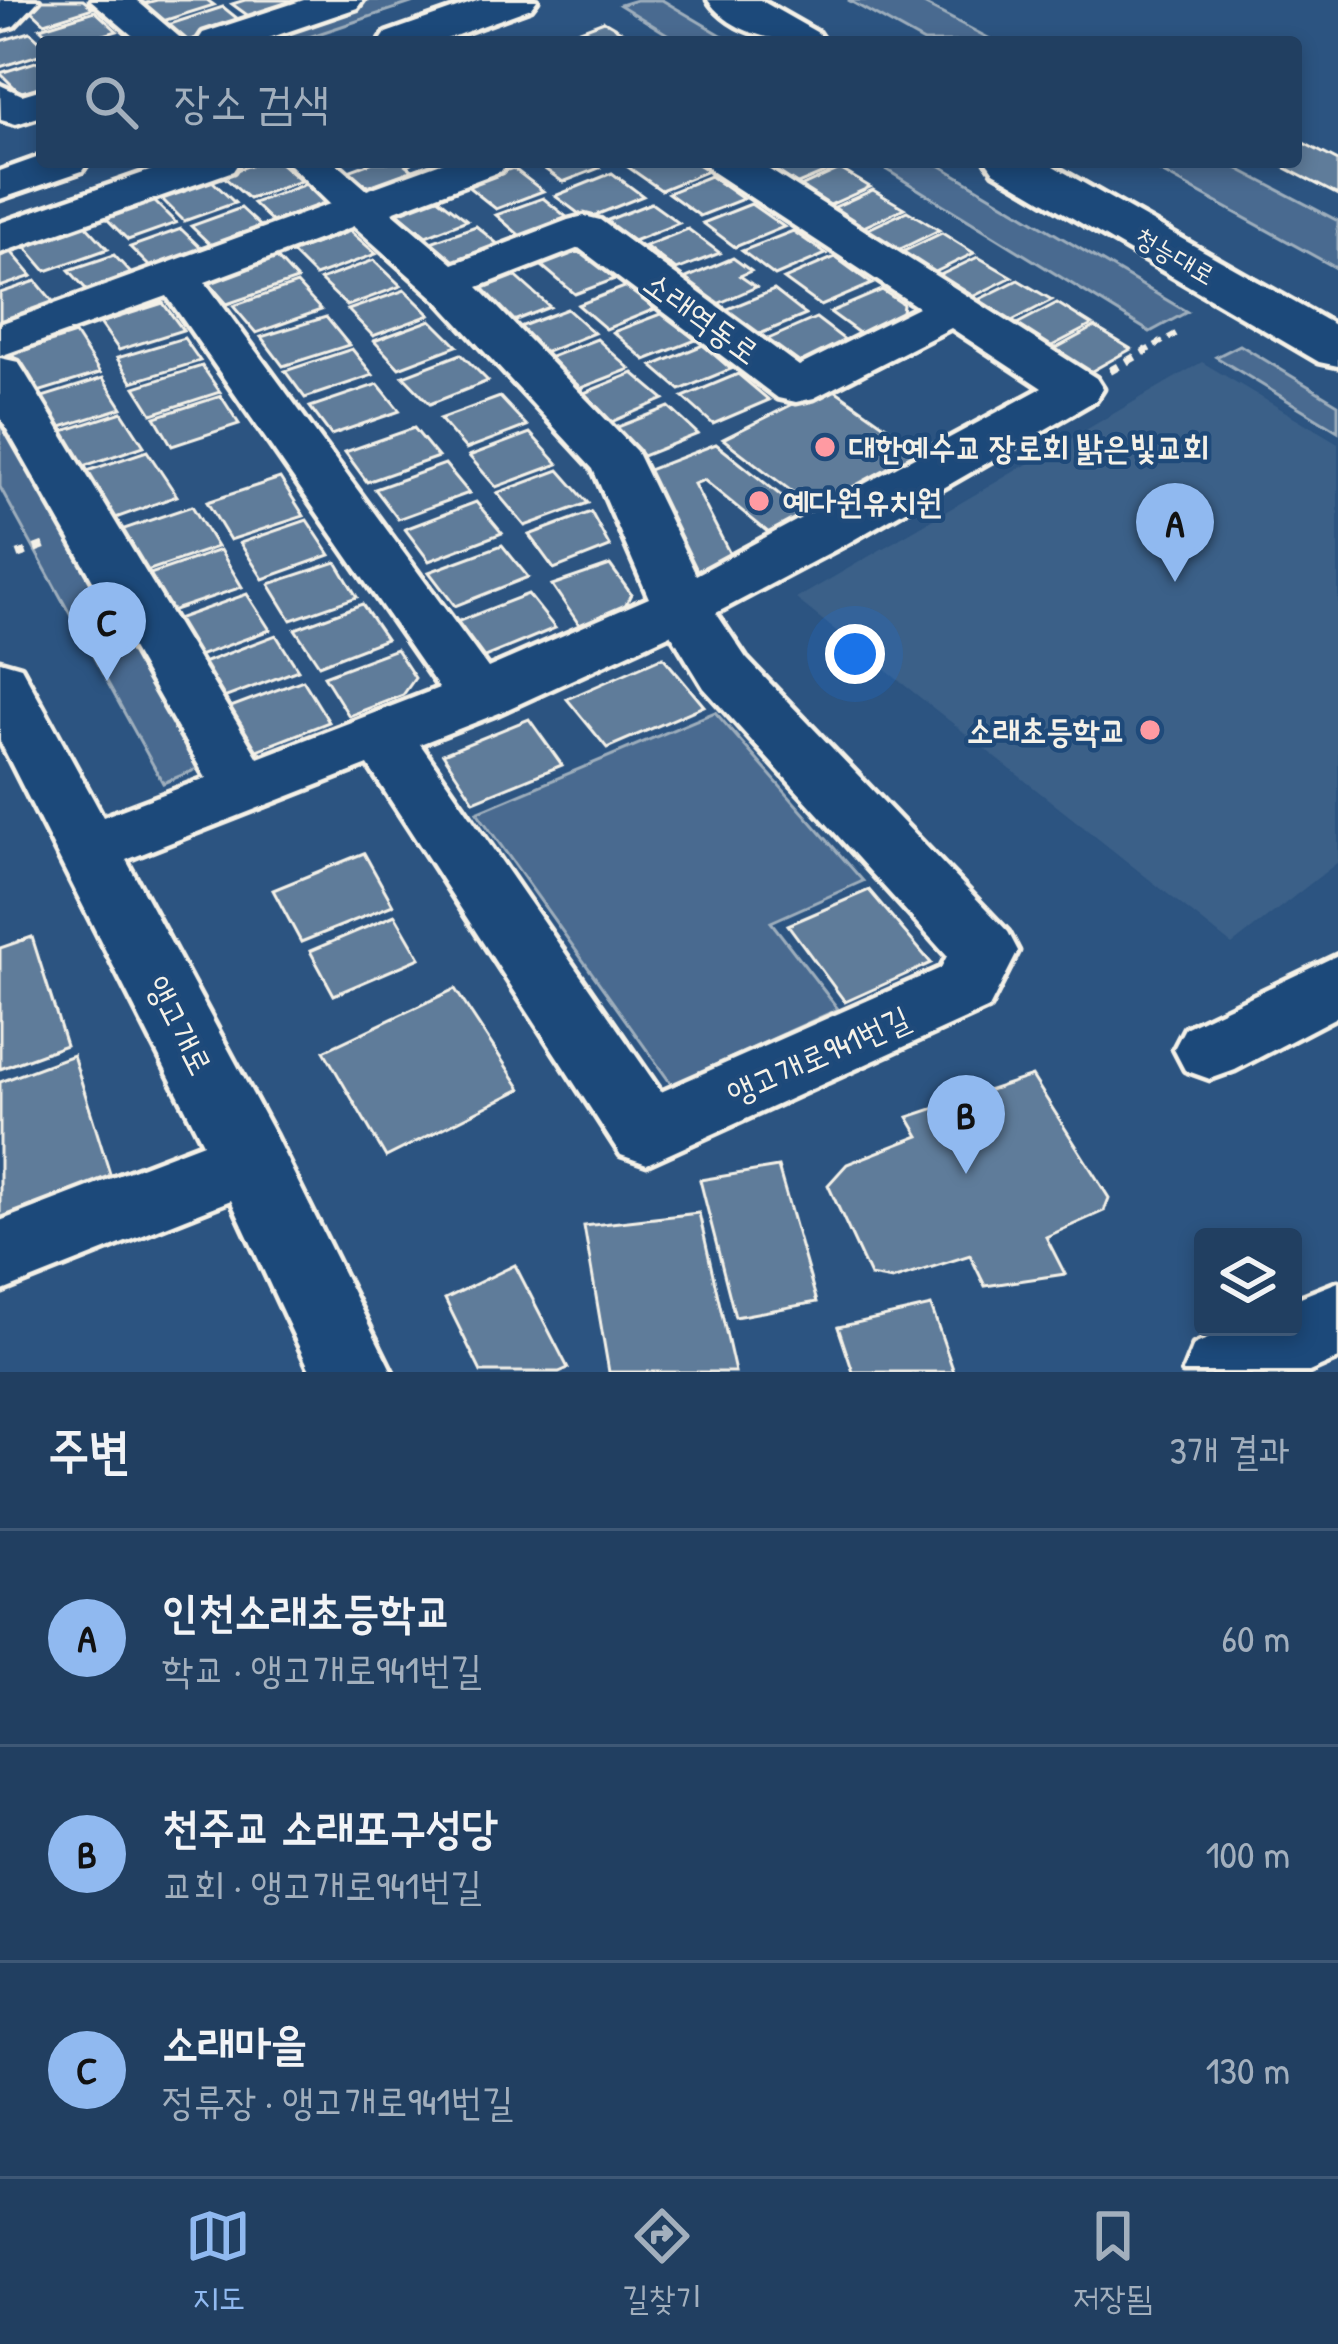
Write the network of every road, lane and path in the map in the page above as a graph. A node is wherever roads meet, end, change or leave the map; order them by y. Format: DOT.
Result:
graph roads {
  1 [pos="19,0"];
  2 [pos="343,0"];
  3 [pos="517,0"];
  4 [pos="729,0"];
  5 [pos="123,2"];
  6 [pos="0,18"];
  7 [pos="159,36"];
  8 [pos="235,36"];
  9 [pos="417,36"];
  10 [pos="792,36"];
  11 [pos="0,98"];
  12 [pos="36,104"];
  13 [pos="50,168"];
  14 [pos="200,168"];
  15 [pos="316,168"];
  16 [pos="469,168"];
  17 [pos="737,168"];
  18 [pos="1021,168"];
  19 [pos="0,186"];
  20 [pos="361,208"];
  21 [pos="0,239"];
  22 [pos="179,279"];
  23 [pos="447,283"];
  24 [pos="953,308"];
  25 [pos="1181,331"];
  26 [pos="0,341"];
  27 [pos="1338,350"];
  28 [pos="0,373"];
  29 [pos="1078,389"];
  30 [pos="681,605"];
  31 [pos="0,682"];
  32 [pos="478,698"];
  33 [pos="382,735"];
  34 [pos="244,788"];
  35 [pos="90,848"];
  36 [pos="1338,982"];
  37 [pos="1210,1049"];
  38 [pos="249,1159"];
  39 [pos="0,1257"];
  40 [pos="1338,1319"];
  41 [pos="352,1372"];
  42 [pos="1223,1372"];
  1 -- 6 [label="street"];
  2 -- 8 [label="street"];
  3 -- 9 [label="street"];
  4 -- 10 [label="main road"];
  5 -- 7 [label="street"];
  11 -- 12 [label="street"];
  13 -- 19 [label="street"];
  14 -- 21 [label="street"];
  15 -- 20 [label="street"];
  16 -- 20 [label="street"];
  17 -- 24 [label="street"];
  18 -- 27 [label="main road, 청능대로"];
  20 -- 22 [label="street"];
  20 -- 23 [label="street"];
  22 -- 26 [label="street"];
  22 -- 32 [label="street"];
  23 -- 24 [label="street, 소래역동로"];
  23 -- 30 [label="street"];
  24 -- 29 [label="street"];
  25 -- 29 [label="path"];
  28 -- 34 [label="street"];
  29 -- 30 [label="street"];
  30 -- 32 [label="street"];
  30 -- 33 [label="street, 앵고개로941번길"];
  31 -- 35 [label="street, 앵고개로"];
  32 -- 33 [label="street"];
  33 -- 34 [label="street"];
  34 -- 35 [label="street"];
  35 -- 38 [label="street, 앵고개로"];
  36 -- 37 [label="street"];
  38 -- 39 [label="street"];
  38 -- 41 [label="street, 앵고개로"];
  40 -- 42 [label="street"];
}
